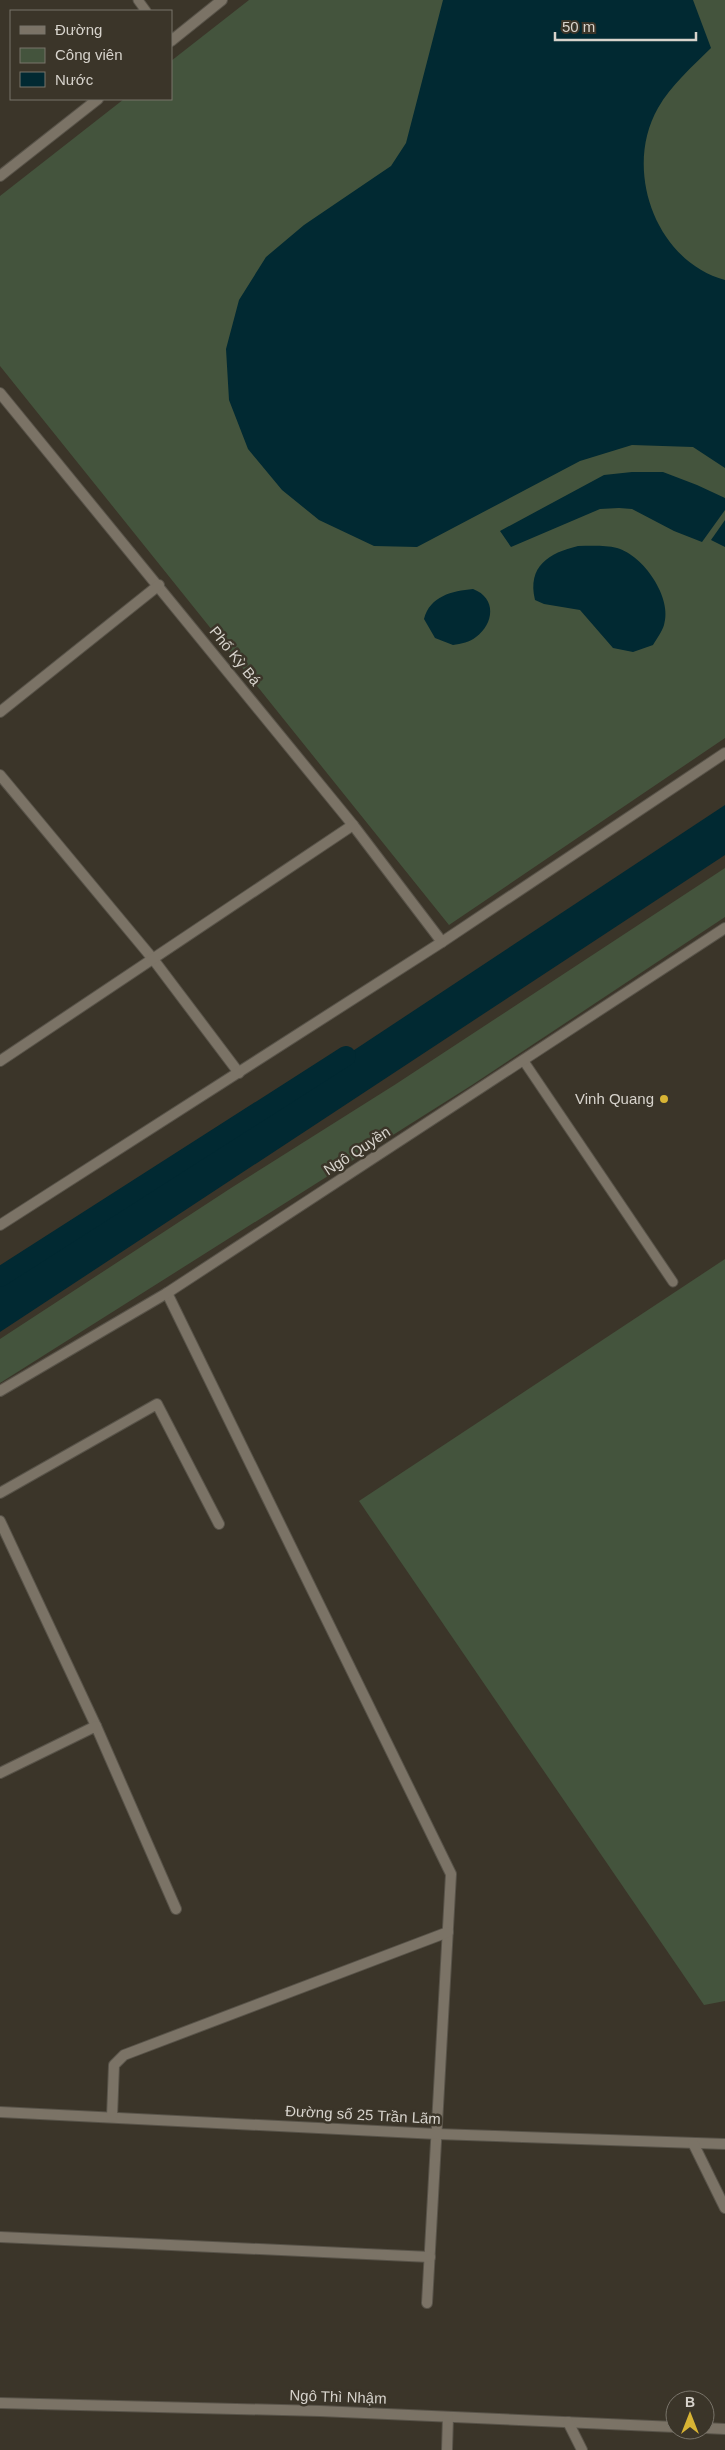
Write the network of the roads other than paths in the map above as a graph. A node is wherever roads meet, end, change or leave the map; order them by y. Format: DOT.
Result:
graph roads {
  1 [pos="222,0"];
  2 [pos="172,40"];
  3 [pos="97,100"];
  4 [pos="0,176"];
  5 [pos="0,392"];
  6 [pos="159,585"];
  7 [pos="0,712"];
  8 [pos="725,753"];
  9 [pos="0,775"];
  10 [pos="353,825"];
  11 [pos="725,928"];
  12 [pos="442,942"];
  13 [pos="153,959"];
  14 [pos="523,1060"];
  15 [pos="0,1061"];
  16 [pos="239,1073"];
  17 [pos="0,1225"];
  18 [pos="673,1282"];
  19 [pos="167,1293"];
  20 [pos="0,1392"];
  21 [pos="0,1493"];
  22 [pos="0,1521"];
  23 [pos="219,1524"];
  24 [pos="96,1726"];
  25 [pos="0,1772"];
  26 [pos="176,1909"];
  27 [pos="448,1932"];
  28 [pos="0,2112"];
  29 [pos="112,2117"];
  30 [pos="437,2134"];
  31 [pos="693,2143"];
  32 [pos="725,2144"];
  33 [pos="725,2208"];
  34 [pos="0,2237"];
  35 [pos="430,2257"];
  36 [pos="427,2303"];
  37 [pos="0,2402"];
  38 [pos="448,2417"];
  39 [pos="568,2422"];
  40 [pos="665,2427"];
  41 [pos="447,2450"];
  42 [pos="582,2450"];
  1 -- 2 [label="street"];
  3 -- 4 [label="street"];
  5 -- 6 [label="street, Phố Kỳ Bá"];
  6 -- 7 [label="street"];
  6 -- 10 [label="street, Phố Kỳ Bá"];
  8 -- 12 [label="street"];
  9 -- 13 [label="street"];
  10 -- 12 [label="street, Phố Kỳ Bá"];
  10 -- 13 [label="street"];
  11 -- 14 [label="street, Ngô Quyền"];
  12 -- 16 [label="street"];
  13 -- 15 [label="street"];
  13 -- 16 [label="street"];
  14 -- 18 [label="lane"];
  14 -- 19 [label="street, Ngô Quyền"];
  16 -- 17 [label="street"];
  19 -- 20 [label="street, Ngô Quyền"];
  19 -- 27 [label="street"];
  21 -- 23 [label="street"];
  22 -- 24 [label="street"];
  24 -- 25 [label="street"];
  24 -- 26 [label="street"];
  27 -- 29 [label="street"];
  27 -- 30 [label="street"];
  28 -- 29 [label="street, Đường số 25 Trần Lãm"];
  29 -- 30 [label="street, Đường số 25 Trần Lãm"];
  30 -- 31 [label="street, Đường số 25 Trần Lãm"];
  30 -- 35 [label="street"];
  31 -- 32 [label="street, Đường số 25 Trần Lãm"];
  31 -- 33 [label="street"];
  34 -- 35 [label="street"];
  35 -- 36 [label="street"];
  37 -- 38 [label="street, Ngô Thì Nhậm"];
  38 -- 39 [label="street, Ngô Thì Nhậm"];
  38 -- 41 [label="street"];
  39 -- 40 [label="street, Ngô Thì Nhậm"];
  39 -- 42 [label="street"];
}
